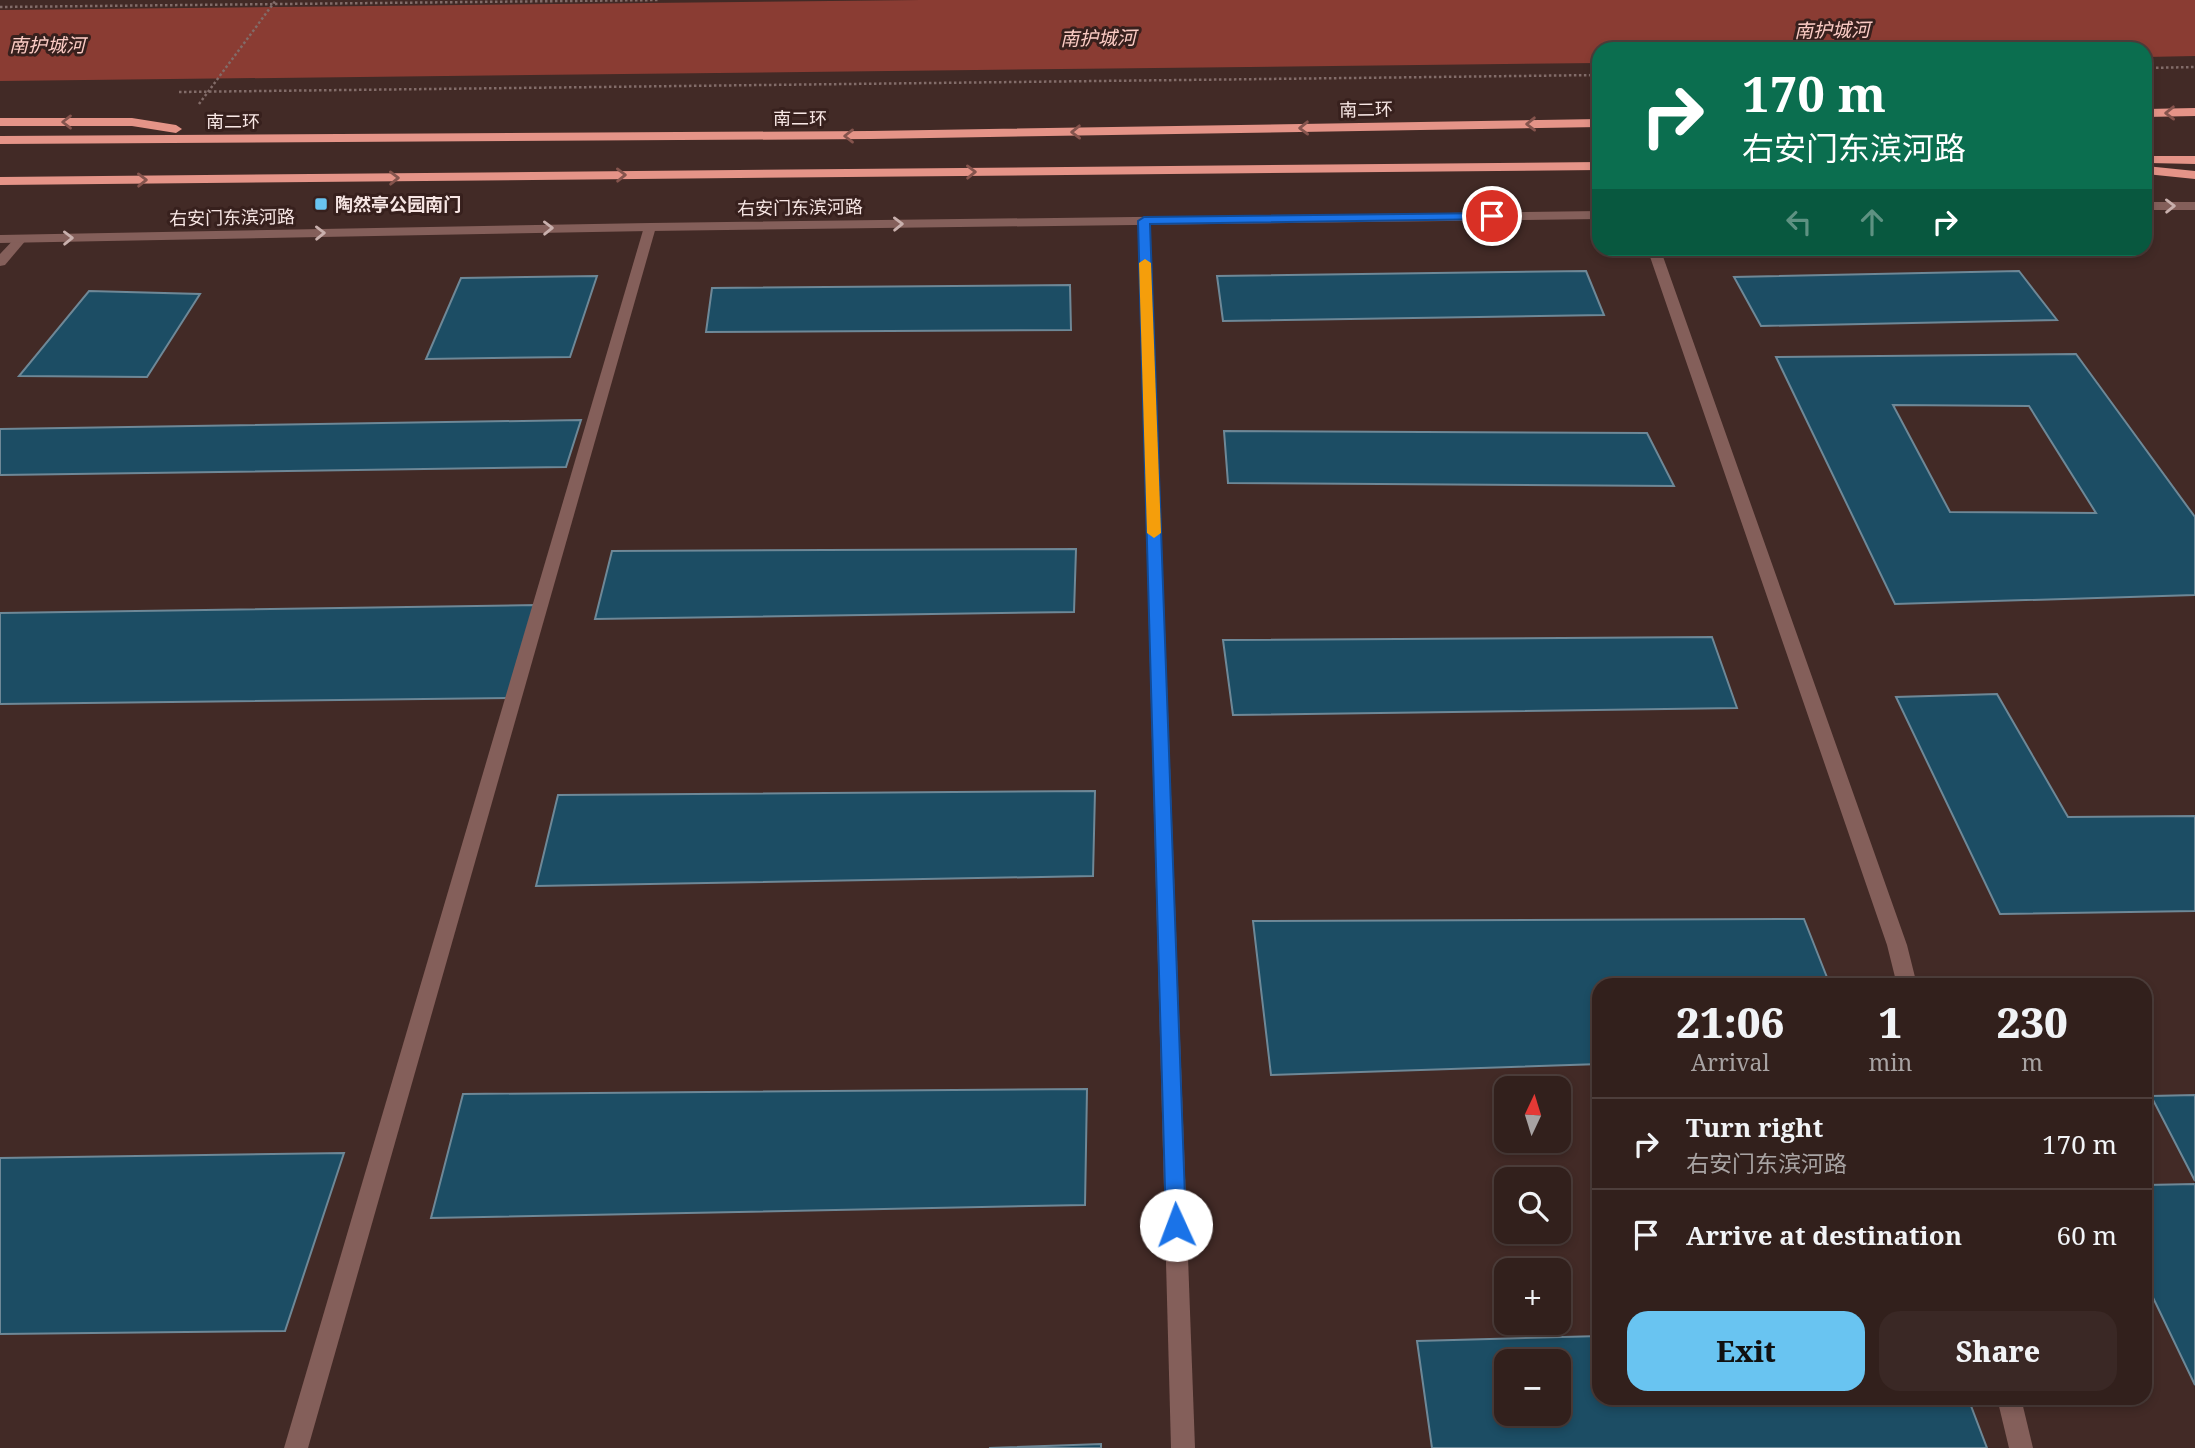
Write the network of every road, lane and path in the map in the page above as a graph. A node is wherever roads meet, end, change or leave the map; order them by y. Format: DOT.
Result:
graph roads {
  1 [pos="276,0"];
  2 [pos="660,0"];
  3 [pos="0,7"];
  4 [pos="2195,67"];
  5 [pos="2152,68"];
  6 [pos="1592,75"];
  7 [pos="166,93"];
  8 [pos="200,104"];
  9 [pos="2195,112"];
  10 [pos="2152,113"];
  11 [pos="0,122"];
  12 [pos="1592,123"];
  13 [pos="232,138"];
  14 [pos="0,140"];
  15 [pos="2195,159"];
  16 [pos="2152,160"];
  17 [pos="1592,166"];
  18 [pos="2152,171"];
  19 [pos="2195,175"];
  20 [pos="0,181"];
  21 [pos="2152,206"];
  22 [pos="2195,206"];
  23 [pos="1592,215"];
  24 [pos="1144,221"];
  25 [pos="650,227"];
  26 [pos="0,239"];
  27 [pos="21,239"];
  28 [pos="1656,256"];
  29 [pos="0,262"];
  30 [pos="1905,978"];
  31 [pos="2010,1405"];
  32 [pos="296,1448"];
  33 [pos="1183,1448"];
  34 [pos="2021,1448"];
  1 -- 8 [label="path, bridge"];
  2 -- 3 [label="path"];
  4 -- 5 [label="path"];
  6 -- 7 [label="path"];
  9 -- 10 [label="highway, one-way"];
  13 -- 11 [label="highway, one-way"];
  12 -- 13 [label="highway, 南二环, one-way"];
  13 -- 14 [label="highway, 南二环"];
  15 -- 16 [label="highway"];
  20 -- 17 [label="highway, one-way"];
  18 -- 19 [label="highway"];
  21 -- 22 [label="street, one-way"];
  23 -- 24 [label="street, 右安门东滨河路"];
  25 -- 24 [label="street, 右安门东滨河路, one-way"];
  24 -- 33 [label="street"];
  27 -- 25 [label="street, 右安门东滨河路, one-way"];
  25 -- 32 [label="street"];
  26 -- 27 [label="street, 右安门东滨河路"];
  27 -- 29 [label="street"];
  28 -- 30 [label="street"];
  31 -- 34 [label="street"];
}
